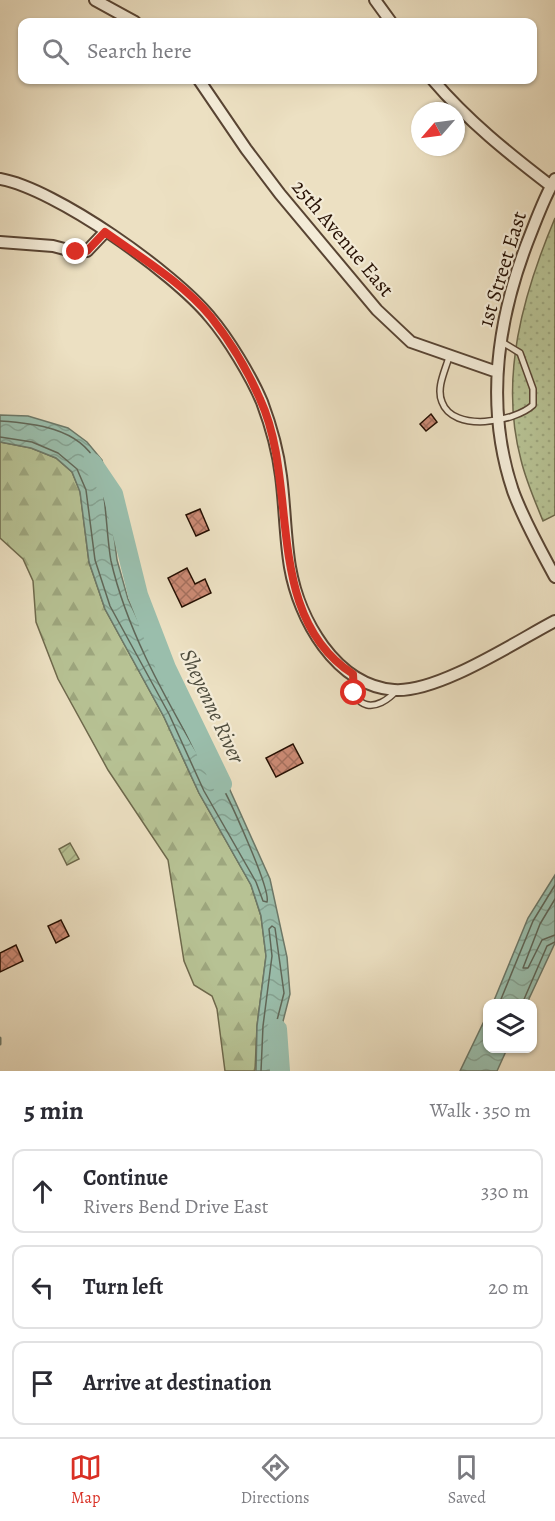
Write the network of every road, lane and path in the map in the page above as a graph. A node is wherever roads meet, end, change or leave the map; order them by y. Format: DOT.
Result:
graph roads {
  1 [pos="95,0"];
  2 [pos="375,0"];
  3 [pos="113,3"];
  4 [pos="130,18"];
  5 [pos="388,18"];
  6 [pos="202,84"];
  7 [pos="436,84"];
  8 [pos="0,179"];
  9 [pos="553,182"];
  10 [pos="105,232"];
  11 [pos="0,242"];
  12 [pos="500,341"];
  13 [pos="449,357"];
  14 [pos="497,372"];
  15 [pos="498,420"];
  16 [pos="555,577"];
  17 [pos="555,621"];
  18 [pos="353,674"];
  19 [pos="397,690"];
  1 -- 3 [label="street"];
  2 -- 5 [label="street"];
  3 -- 4 [label="street"];
  6 -- 13 [label="street, 25th Avenue East"];
  7 -- 9 [label="street"];
  8 -- 10 [label="street"];
  9 -- 12 [label="street, 1st Street East"];
  10 -- 11 [label="street"];
  10 -- 18 [label="street"];
  12 -- 14 [label="street, 1st Street East"];
  12 -- 15 [label="lane"];
  13 -- 14 [label="street, 25th Avenue East"];
  13 -- 15 [label="lane"];
  14 -- 15 [label="street, 1st Street East"];
  15 -- 16 [label="street, 1st Street East"];
  17 -- 19 [label="street"];
  18 -- 19 [label="street"];
  18 -- 19 [label="lane"];
}
